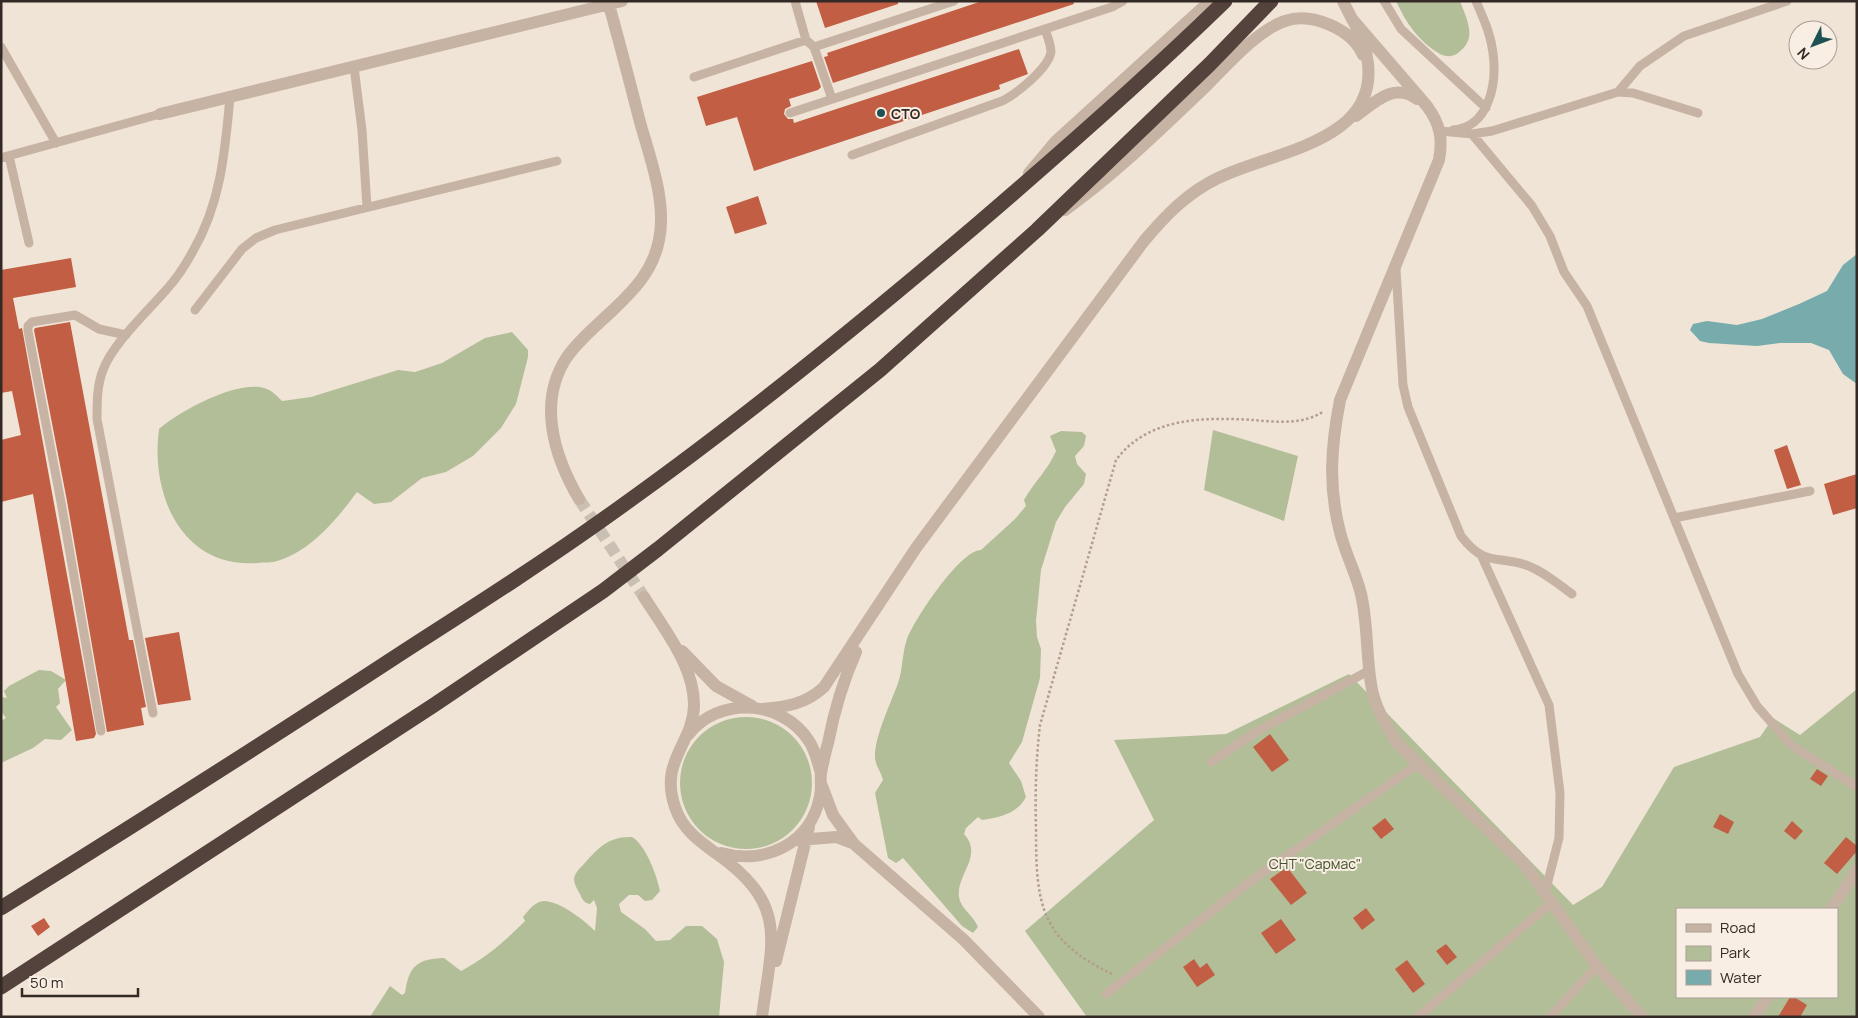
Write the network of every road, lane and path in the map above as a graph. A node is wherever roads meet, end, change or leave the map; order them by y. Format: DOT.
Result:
graph roads {
  1 [pos="622,1"];
  2 [pos="795,1"];
  3 [pos="954,1"];
  4 [pos="1123,1"];
  5 [pos="1210,1"];
  6 [pos="1226,1"];
  7 [pos="1271,1"];
  8 [pos="1343,1"];
  9 [pos="1384,1"];
  10 [pos="1476,1"];
  11 [pos="1787,1"];
  12 [pos="609,5"];
  13 [pos="1352,19"];
  14 [pos="1045,29"];
  15 [pos="806,40"];
  16 [pos="814,47"];
  17 [pos="1,48"];
  18 [pos="354,67"];
  19 [pos="1369,69"];
  20 [pos="694,77"];
  21 [pos="1618,92"];
  22 [pos="230,97"];
  23 [pos="832,99"];
  24 [pos="1427,106"];
  25 [pos="1486,108"];
  26 [pos="790,113"];
  27 [pos="1698,113"];
  28 [pos="160,114"];
  29 [pos="1343,126"];
  30 [pos="1440,131"];
  31 [pos="1472,134"];
  32 [pos="56,143"];
  33 [pos="852,155"];
  34 [pos="5,157"];
  35 [pos="557,161"];
  36 [pos="1009,198"];
  37 [pos="367,207"];
  38 [pos="1036,230"];
  39 [pos="29,243"];
  40 [pos="1395,266"];
  41 [pos="195,310"];
  42 [pos="126,335"];
  43 [pos="1340,400"];
  44 [pos="1810,490"];
  45 [pos="580,499"];
  46 [pos="1674,518"];
  47 [pos="1482,557"];
  48 [pos="1572,594"];
  49 [pos="644,598"];
  50 [pos="868,624"];
  51 [pos="666,632"];
  52 [pos="1370,670"];
  53 [pos="759,708"];
  54 [pos="153,713"];
  55 [pos="101,731"];
  56 [pos="678,749"];
  57 [pos="1211,762"];
  58 [pos="1418,764"];
  59 [pos="821,780"];
  60 [pos="1857,787"];
  61 [pos="810,823"];
  62 [pos="806,839"];
  63 [pos="790,844"];
  64 [pos="854,844"];
  65 [pos="705,846"];
  66 [pos="1857,870"];
  67 [pos="1549,897"];
  68 [pos="1,908"];
  69 [pos="1832,908"];
  70 [pos="1597,966"];
  71 [pos="1124,980"];
  72 [pos="1,987"];
  73 [pos="1106,994"];
  74 [pos="1767,998"];
  75 [pos="762,1017"];
  76 [pos="1039,1017"];
  77 [pos="1418,1017"];
  78 [pos="1550,1017"];
  79 [pos="1642,1017"];
  80 [pos="1754,1017"];
  1 -- 12 [label="street"];
  2 -- 15 [label="lane"];
  3 -- 16 [label="lane"];
  4 -- 14 [label="lane"];
  5 -- 36 [label="street"];
  6 -- 36 [label="highway"];
  7 -- 38 [label="highway"];
  8 -- 13 [label="street"];
  9 -- 25 [label="lane"];
  10 -- 25 [label="lane"];
  11 -- 21 [label="lane"];
  12 -- 18 [label="street"];
  12 -- 45 [label="street"];
  13 -- 19 [label="street"];
  13 -- 24 [label="street"];
  14 -- 23 [label="lane"];
  14 -- 33 [label="lane"];
  15 -- 16 [label="lane"];
  15 -- 20 [label="lane"];
  16 -- 23 [label="lane"];
  17 -- 32 [label="lane"];
  18 -- 22 [label="street"];
  18 -- 37 [label="lane"];
  19 -- 29 [label="street"];
  19 -- 38 [label="street"];
  21 -- 27 [label="lane"];
  21 -- 31 [label="lane"];
  22 -- 28 [label="street"];
  22 -- 42 [label="lane"];
  23 -- 26 [label="lane"];
  24 -- 29 [label="street"];
  24 -- 30 [label="street"];
  25 -- 30 [label="lane"];
  28 -- 32 [label="lane"];
  29 -- 50 [label="street"];
  30 -- 31 [label="lane"];
  30 -- 40 [label="street"];
  31 -- 46 [label="lane"];
  32 -- 34 [label="lane"];
  34 -- 39 [label="lane"];
  35 -- 37 [label="lane"];
  36 -- 68 [label="highway"];
  37 -- 41 [label="lane"];
  38 -- 72 [label="highway"];
  40 -- 43 [label="street"];
  40 -- 47 [label="lane"];
  42 -- 54 [label="lane"];
  42 -- 55 [label="lane"];
  43 -- 52 [label="street"];
  43 -- 71 [label="path"];
  44 -- 46 [label="lane"];
  46 -- 60 [label="lane"];
  47 -- 48 [label="lane"];
  47 -- 67 [label="lane"];
  49 -- 51 [label="street"];
  50 -- 53 [label="street"];
  50 -- 59 [label="street"];
  51 -- 53 [label="street"];
  51 -- 56 [label="street"];
  52 -- 57 [label="lane"];
  52 -- 58 [label="street"];
  53 -- 56 [label="street"];
  53 -- 59 [label="street"];
  56 -- 65 [label="street"];
  58 -- 67 [label="street"];
  58 -- 71 [label="lane"];
  59 -- 61 [label="street"];
  59 -- 64 [label="street"];
  61 -- 62 [label="street"];
  61 -- 63 [label="street"];
  62 -- 63 [label="street"];
  62 -- 64 [label="street"];
  62 -- 75 [label="street"];
  63 -- 65 [label="street"];
  64 -- 76 [label="street"];
  65 -- 75 [label="street"];
  66 -- 69 [label="street"];
  67 -- 70 [label="street"];
  67 -- 77 [label="lane"];
  70 -- 78 [label="lane"];
  70 -- 79 [label="street"];
  71 -- 73 [label="lane"];
  74 -- 80 [label="street"];
}
